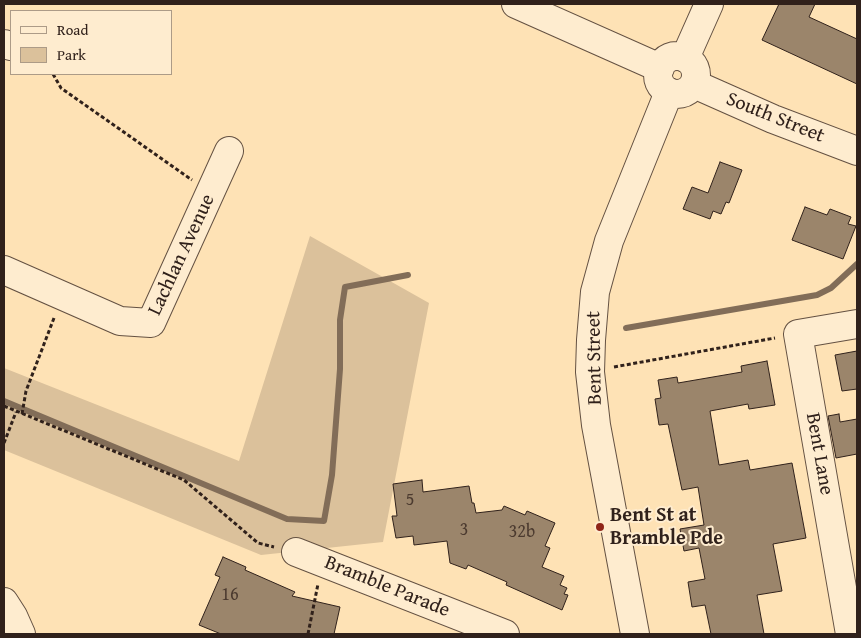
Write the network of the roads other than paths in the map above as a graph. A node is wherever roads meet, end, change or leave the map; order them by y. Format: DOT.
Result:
graph roads {
  1 [pos="516,4"];
  2 [pos="709,4"];
  3 [pos="674,81"];
  4 [pos="229,151"];
  5 [pos="857,151"];
  6 [pos="4,270"];
  7 [pos="857,324"];
  8 [pos="296,552"];
  9 [pos="4,602"];
  10 [pos="21,634"];
  11 [pos="505,634"];
  12 [pos="635,634"];
  13 [pos="850,634"];
  1 -- 3 [label="street, South Street"];
  2 -- 3 [label="street"];
  3 -- 5 [label="street, South Street"];
  3 -- 12 [label="street, Bent Street"];
  4 -- 6 [label="street, Lachlan Avenue"];
  7 -- 13 [label="street, Bent Lane"];
  8 -- 11 [label="street, Bramble Parade"];
  9 -- 10 [label="street"];
}
